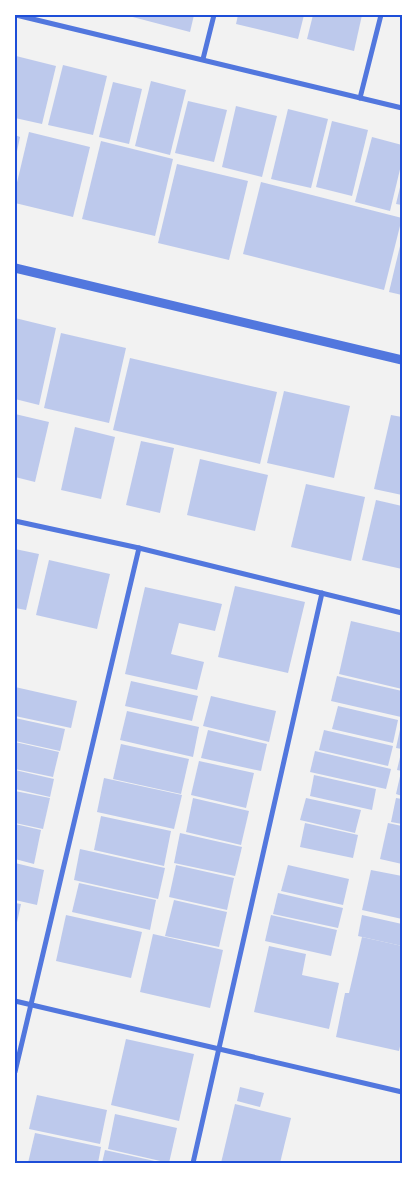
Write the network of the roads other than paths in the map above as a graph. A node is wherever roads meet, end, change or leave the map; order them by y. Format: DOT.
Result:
graph roads {
  1 [pos="16,15"];
  2 [pos="214,15"];
  3 [pos="381,15"];
  4 [pos="41,18"];
  5 [pos="203,59"];
  6 [pos="360,98"];
  7 [pos="402,108"];
  8 [pos="15,268"];
  9 [pos="402,360"];
  10 [pos="15,521"];
  11 [pos="139,548"];
  12 [pos="322,593"];
  13 [pos="402,613"];
  14 [pos="15,1001"];
  15 [pos="31,1004"];
  16 [pos="219,1049"];
  17 [pos="15,1072"];
  18 [pos="402,1092"];
  19 [pos="193,1163"];
  1 -- 4 [label="street"];
  2 -- 5 [label="street"];
  3 -- 6 [label="street"];
  4 -- 5 [label="street"];
  5 -- 6 [label="street"];
  6 -- 7 [label="street"];
  8 -- 9 [label="street"];
  10 -- 11 [label="street"];
  11 -- 12 [label="street"];
  11 -- 15 [label="street"];
  12 -- 13 [label="street"];
  12 -- 16 [label="street"];
  14 -- 15 [label="street"];
  15 -- 16 [label="street"];
  15 -- 17 [label="street"];
  16 -- 18 [label="street"];
  16 -- 19 [label="street"];
}
